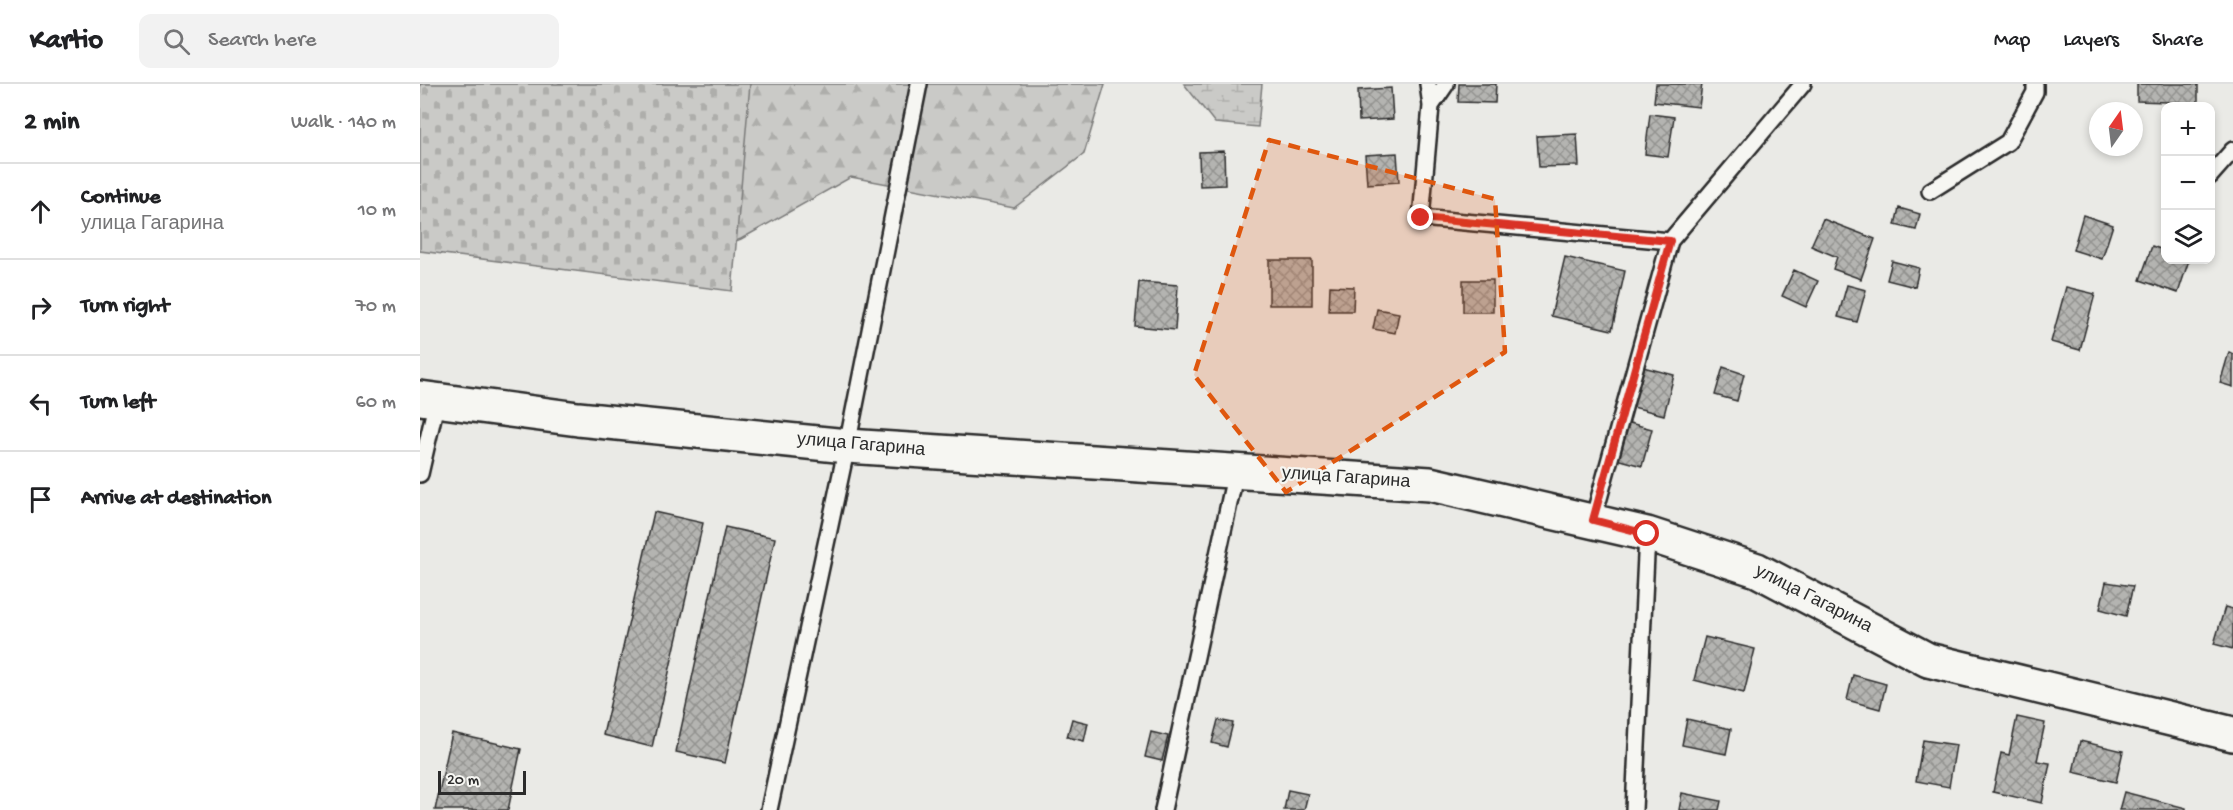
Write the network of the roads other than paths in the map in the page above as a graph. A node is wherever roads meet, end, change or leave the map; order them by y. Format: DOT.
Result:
graph roads {
  1 [pos="919,84"];
  2 [pos="1428,84"];
  3 [pos="1446,84"];
  4 [pos="1803,84"];
  5 [pos="2035,84"];
  6 [pos="1431,106"];
  7 [pos="2233,150"];
  8 [pos="2215,171"];
  9 [pos="1930,191"];
  10 [pos="1670,241"];
  11 [pos="428,399"];
  12 [pos="847,446"];
  13 [pos="1236,471"];
  14 [pos="420,474"];
  15 [pos="1593,520"];
  16 [pos="1647,534"];
  17 [pos="2233,734"];
  18 [pos="769,810"];
  19 [pos="1163,810"];
  20 [pos="1634,810"];
  1 -- 12 [label="lane"];
  2 -- 6 [label="lane"];
  3 -- 6 [label="lane"];
  4 -- 10 [label="lane"];
  5 -- 9 [label="lane"];
  6 -- 10 [label="lane"];
  7 -- 8 [label="lane"];
  10 -- 15 [label="lane"];
  11 -- 12 [label="street, улица Гагарина"];
  11 -- 14 [label="lane"];
  12 -- 13 [label="street, улица Гагарина"];
  12 -- 18 [label="lane"];
  13 -- 15 [label="street, улица Гагарина"];
  13 -- 19 [label="lane"];
  15 -- 16 [label="street, улица Гагарина"];
  16 -- 17 [label="street, улица Гагарина"];
  16 -- 20 [label="lane"];
}
